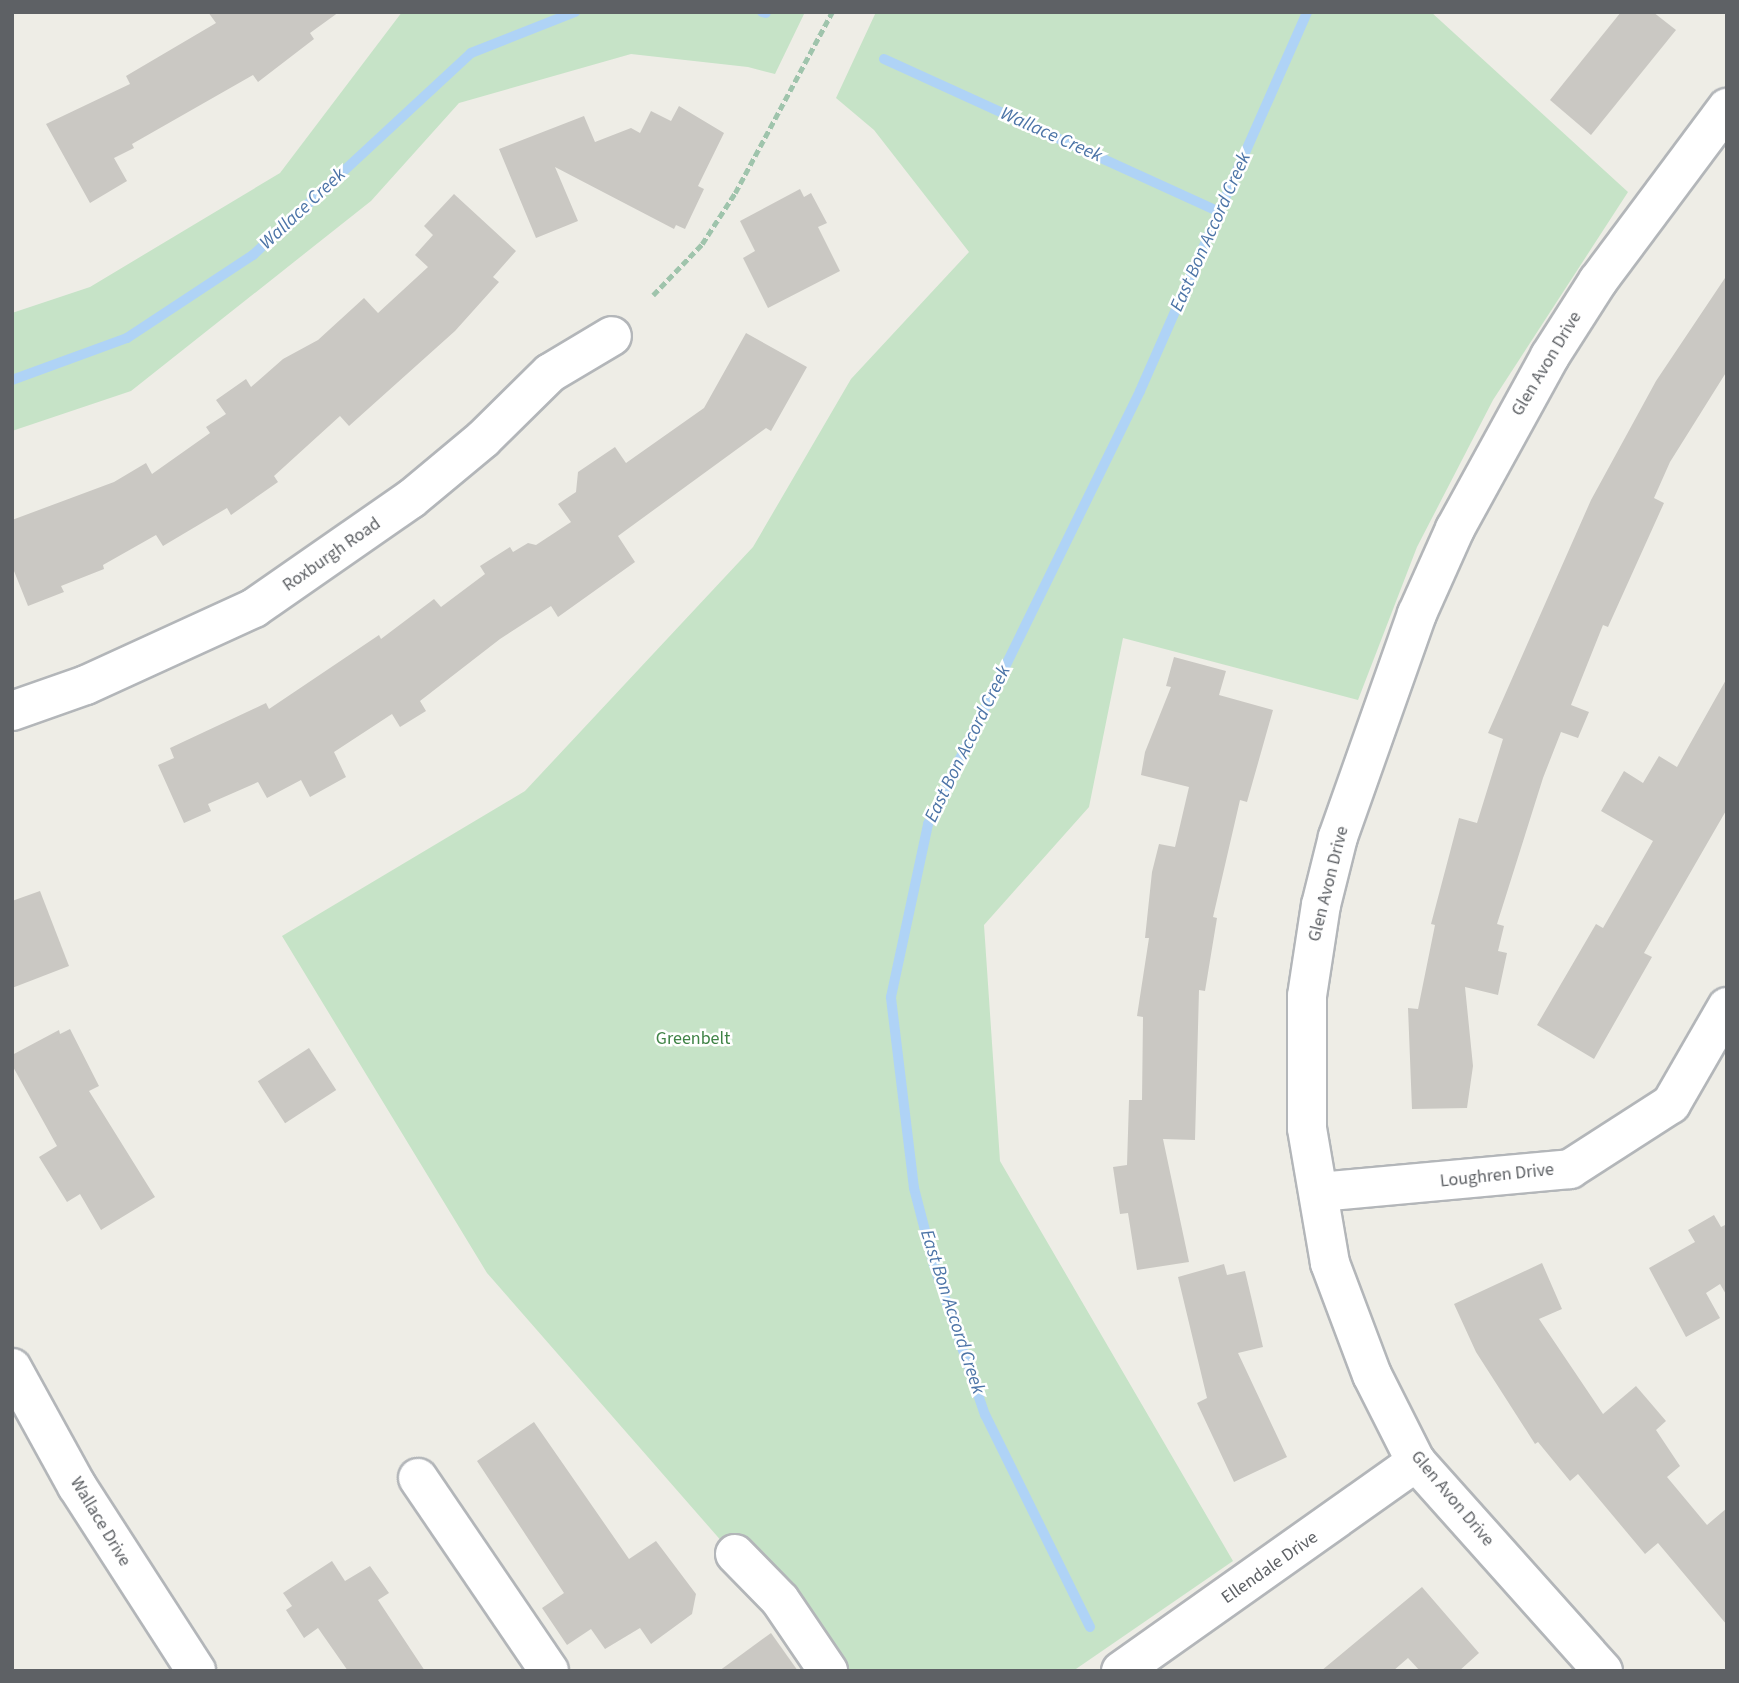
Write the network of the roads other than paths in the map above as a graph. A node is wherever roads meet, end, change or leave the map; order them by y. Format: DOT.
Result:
graph roads {
  1 [pos="1727,108"];
  2 [pos="612,336"];
  3 [pos="12,711"];
  4 [pos="1727,1007"];
  5 [pos="1319,1192"];
  6 [pos="12,1368"];
  7 [pos="1416,1462"];
  8 [pos="418,1478"];
  9 [pos="735,1554"];
  10 [pos="196,1671"];
  11 [pos="549,1671"];
  12 [pos="828,1671"];
  13 [pos="1121,1671"];
  14 [pos="1603,1671"];
  1 -- 5 [label="street, Glen Avon Drive"];
  2 -- 3 [label="street, Roxburgh Road"];
  4 -- 5 [label="street, Loughren Drive"];
  5 -- 7 [label="street, Glen Avon Drive"];
  6 -- 10 [label="street, Wallace Drive"];
  7 -- 13 [label="street, Ellendale Drive"];
  7 -- 14 [label="street, Glen Avon Drive"];
  8 -- 11 [label="street"];
  9 -- 12 [label="street"];
}
